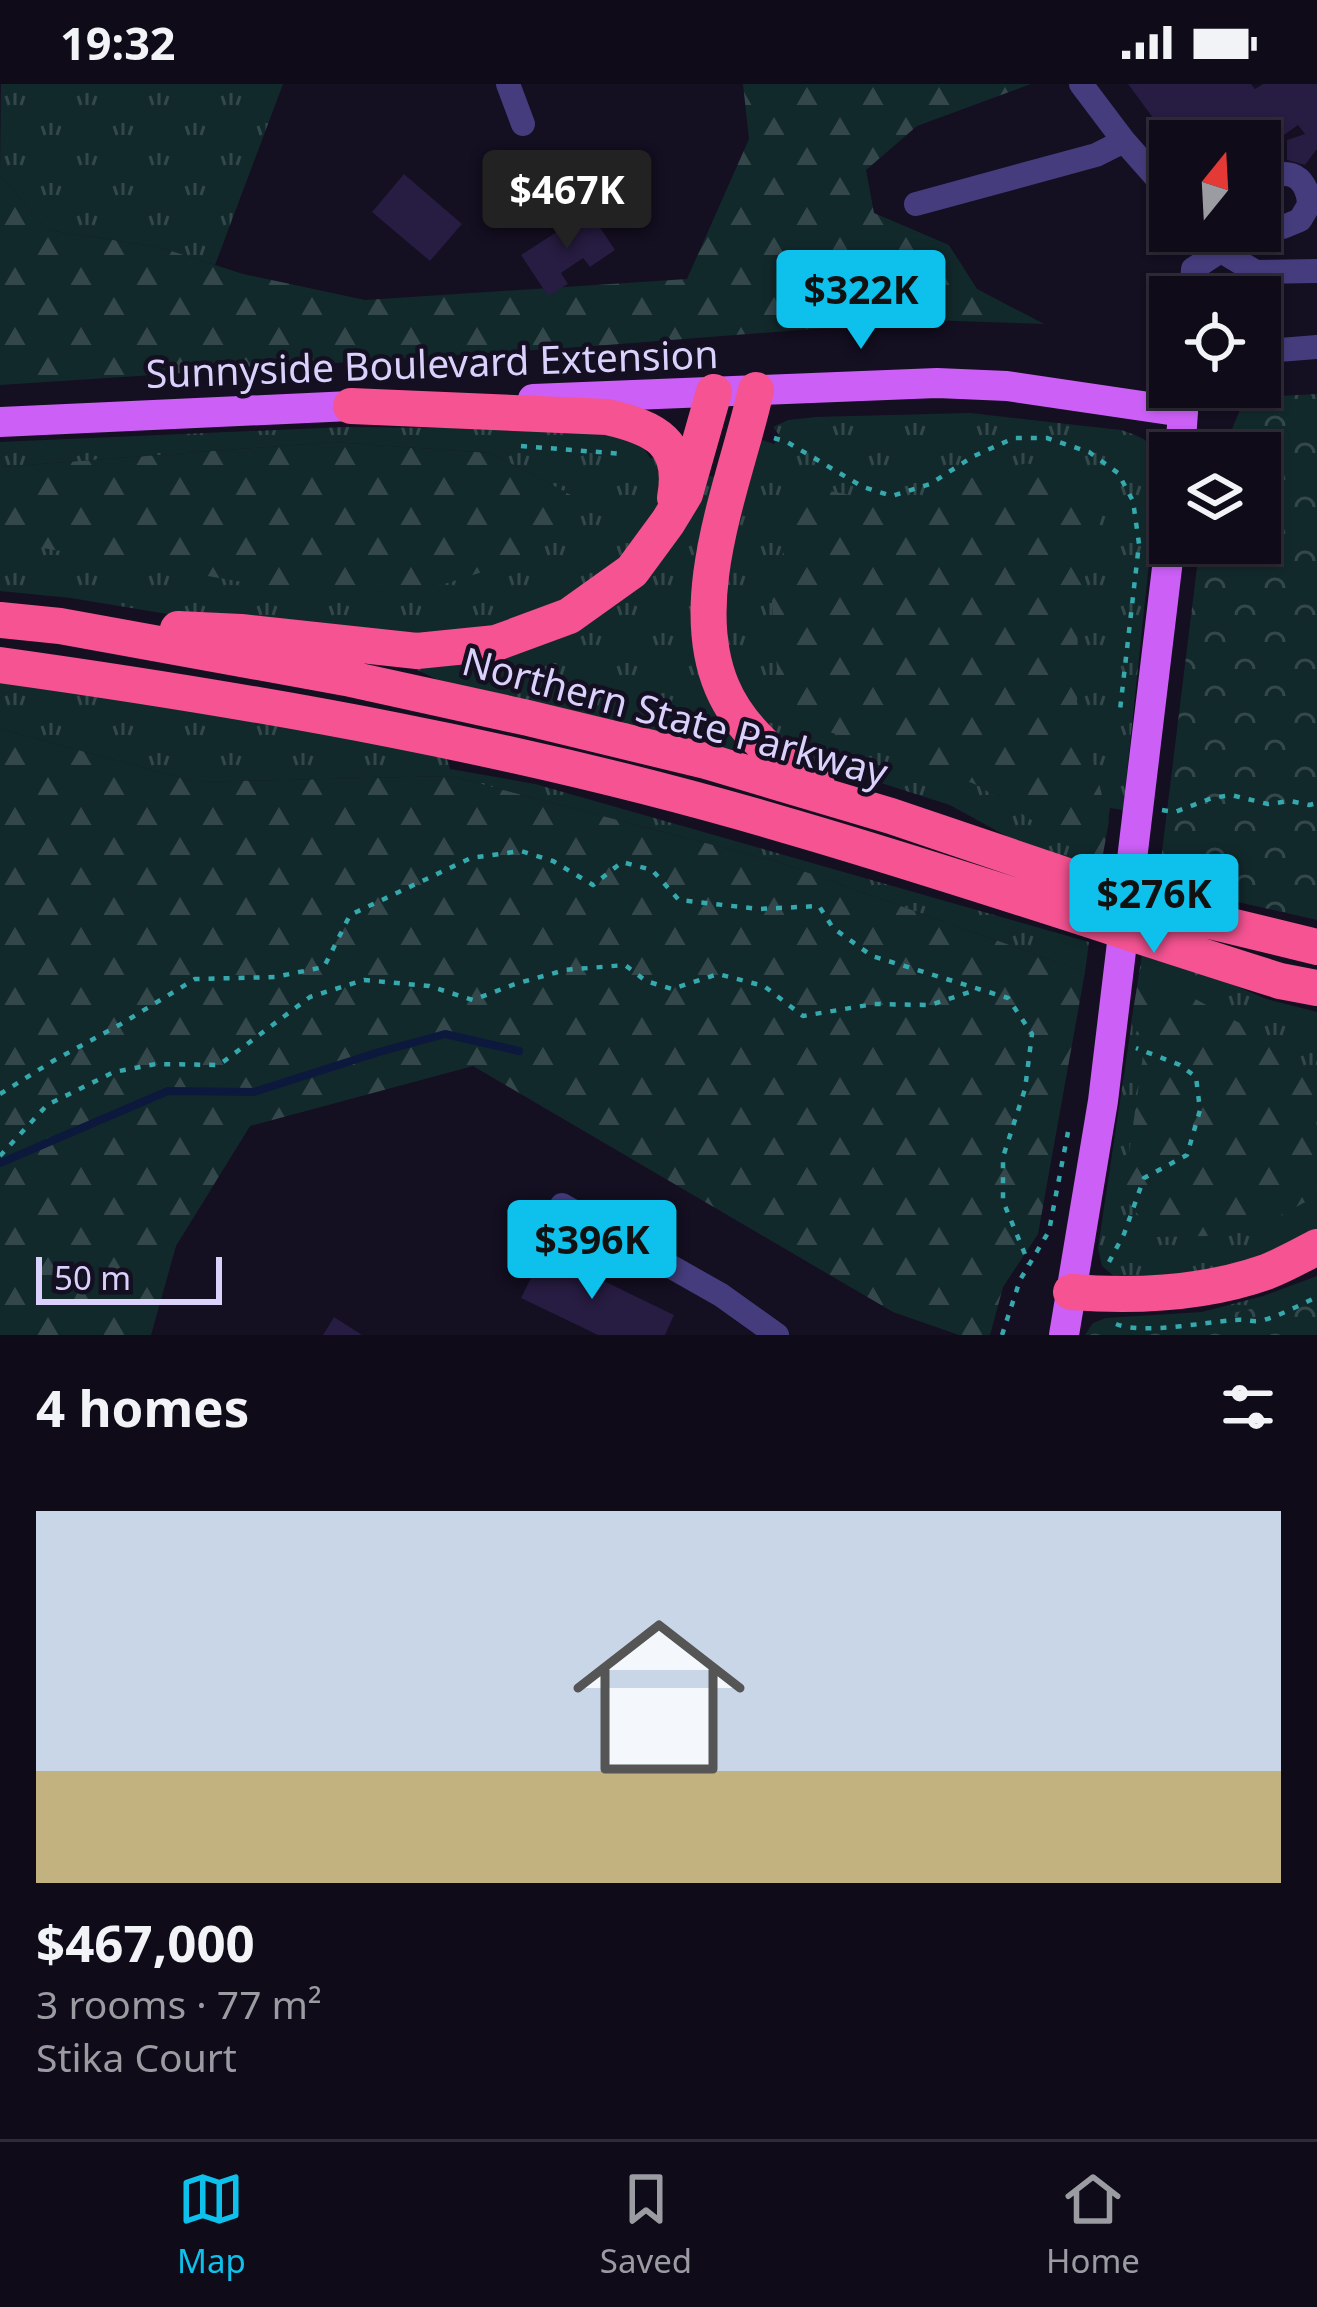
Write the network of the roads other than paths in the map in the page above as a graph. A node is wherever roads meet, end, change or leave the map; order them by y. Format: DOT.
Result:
graph roads {
  1 [pos="508,84"];
  2 [pos="1081,84"];
  3 [pos="523,124"];
  4 [pos="1124,141"];
  5 [pos="1149,169"];
  6 [pos="1281,175"];
  7 [pos="916,204"];
  8 [pos="1281,226"];
  9 [pos="1224,252"];
  10 [pos="1317,271"];
  11 [pos="1249,276"];
  12 [pos="1281,279"];
  13 [pos="1317,347"];
  14 [pos="1281,349"];
  15 [pos="756,390"];
  16 [pos="714,392"];
  17 [pos="1149,398"];
  18 [pos="351,406"];
  19 [pos="0,422"];
  20 [pos="668,522"];
  21 [pos="1168,564"];
  22 [pos="0,620"];
  23 [pos="60,626"];
  24 [pos="0,665"];
  25 [pos="851,805"];
  26 [pos="1317,946"];
  27 [pos="1280,981"];
  28 [pos="1317,988"];
  29 [pos="1317,998"];
  30 [pos="562,1205"];
  31 [pos="1317,1247"];
  32 [pos="1071,1292"];
  33 [pos="777,1335"];
  34 [pos="1064,1335"];
  1 -- 3 [label="street"];
  2 -- 4 [label="street"];
  4 -- 5 [label="street"];
  4 -- 7 [label="street"];
  6 -- 8 [label="street"];
  9 -- 11 [label="street"];
  10 -- 12 [label="street"];
  13 -- 14 [label="street"];
  15 -- 16 [label="main road, Sunnyside Boulevard Extension"];
  15 -- 17 [label="main road, Sunnyside Boulevard Extension"];
  15 -- 25 [label="highway"];
  16 -- 18 [label="main road, Sunnyside Boulevard Extension"];
  16 -- 20 [label="highway"];
  18 -- 19 [label="main road, Sunnyside Boulevard Extension"];
  18 -- 20 [label="highway"];
  20 -- 23 [label="highway"];
  21 -- 32 [label="main road"];
  22 -- 23 [label="highway, Northern State Parkway"];
  23 -- 25 [label="highway, Northern State Parkway"];
  24 -- 27 [label="highway, Northern State Parkway"];
  25 -- 26 [label="highway, Northern State Parkway"];
  27 -- 28 [label="highway, Northern State Parkway"];
  27 -- 29 [label="highway"];
  30 -- 33 [label="street"];
  31 -- 32 [label="highway"];
  32 -- 34 [label="main road"];
}
